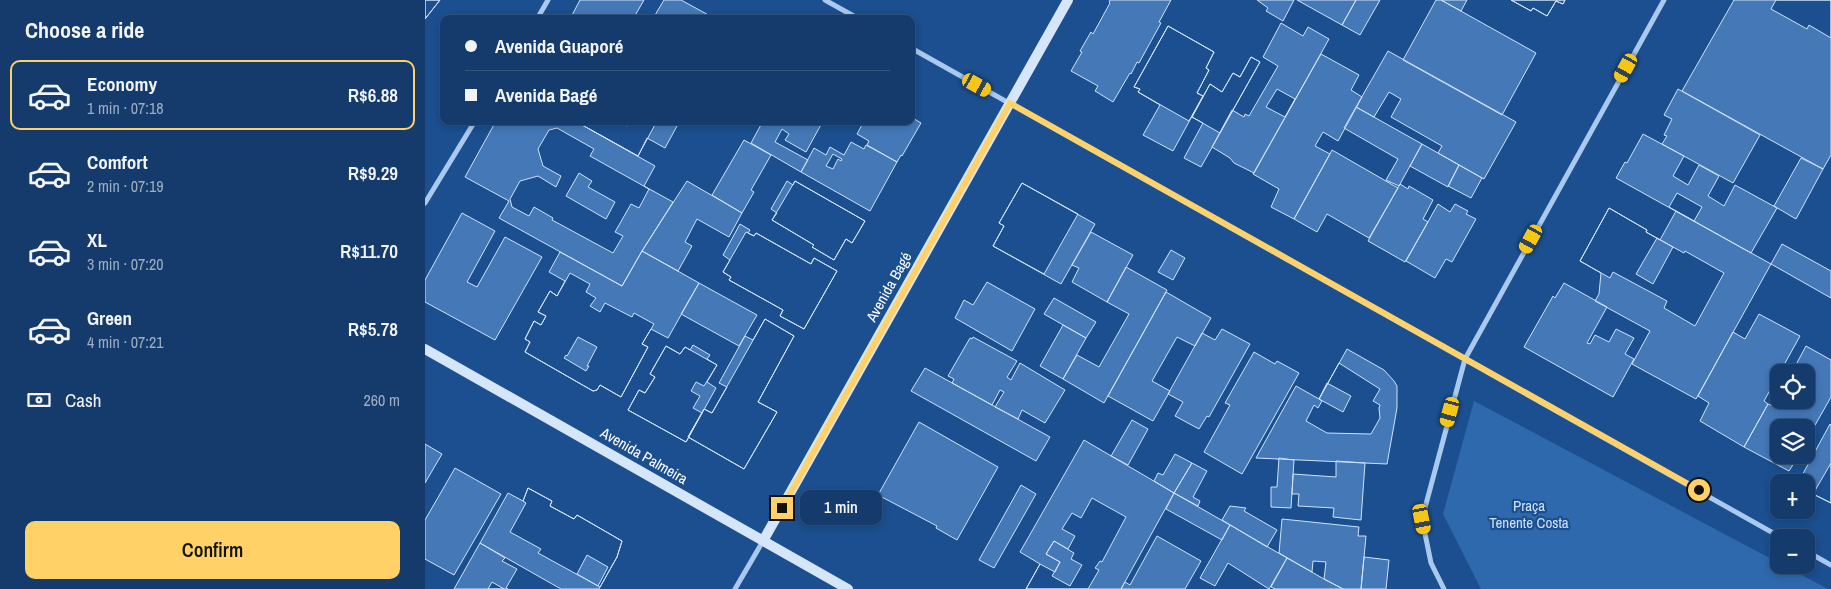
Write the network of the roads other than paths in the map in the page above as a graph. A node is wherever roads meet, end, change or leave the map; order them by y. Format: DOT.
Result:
graph roads {
  1 [pos="548,0"];
  2 [pos="825,0"];
  3 [pos="1068,0"];
  4 [pos="1664,0"];
  5 [pos="539,15"];
  6 [pos="852,15"];
  7 [pos="915,50"];
  8 [pos="1010,103"];
  9 [pos="473,125"];
  10 [pos="425,203"];
  11 [pos="425,349"];
  12 [pos="1465,359"];
  13 [pos="1770,531"];
  14 [pos="763,541"];
  15 [pos="1815,556"];
  16 [pos="1831,565"];
  17 [pos="735,589"];
  18 [pos="848,589"];
  19 [pos="1444,589"];
  1 -- 5 [label="street"];
  2 -- 6 [label="street"];
  3 -- 8 [label="street, Avenida Bagé"];
  4 -- 12 [label="street"];
  7 -- 8 [label="street"];
  8 -- 12 [label="street"];
  8 -- 14 [label="street, Avenida Bagé"];
  9 -- 10 [label="street"];
  11 -- 14 [label="street, Avenida Palmeira"];
  12 -- 13 [label="street"];
  12 -- 19 [label="street"];
  14 -- 17 [label="street, Avenida Bagé"];
  14 -- 18 [label="street, Avenida Palmeira"];
  15 -- 16 [label="street"];
}
